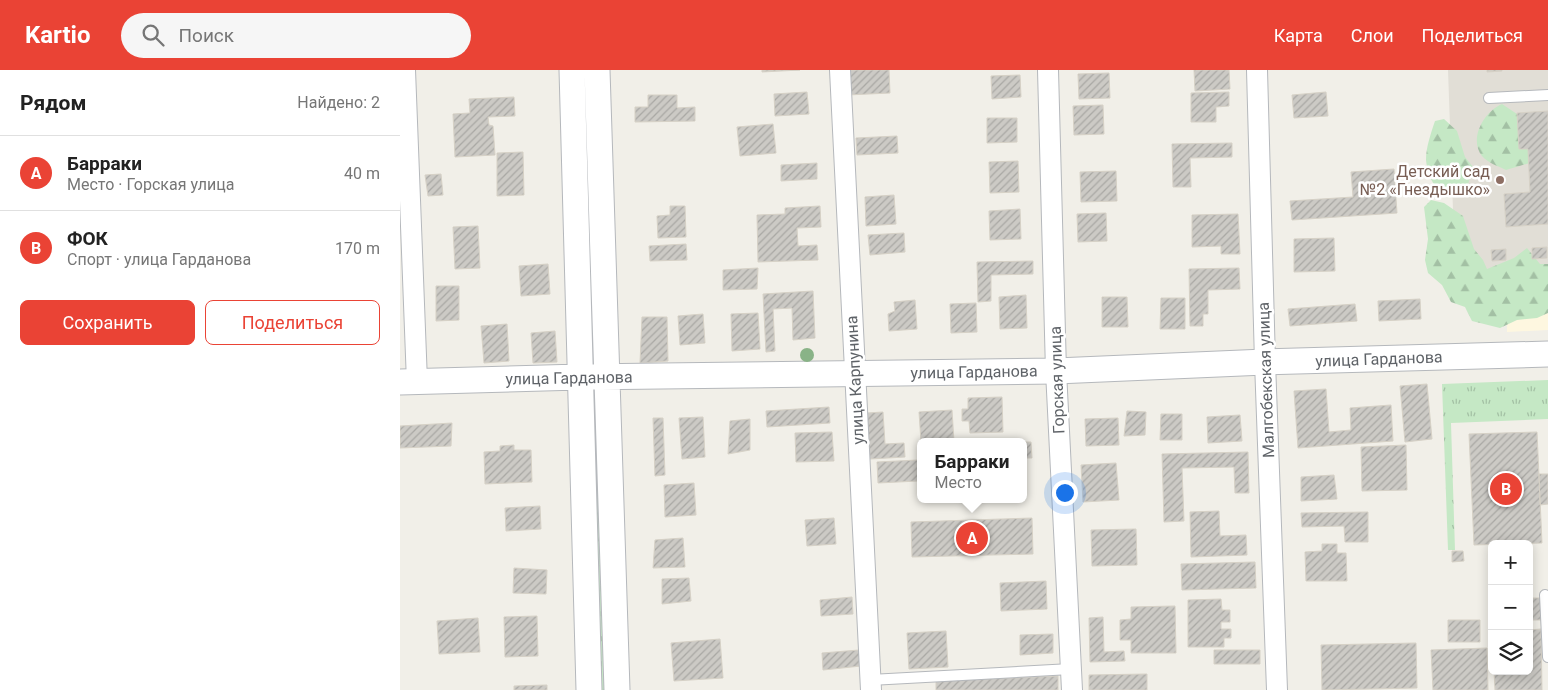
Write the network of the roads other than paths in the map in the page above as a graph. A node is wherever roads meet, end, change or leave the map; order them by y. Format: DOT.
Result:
graph roads {
  1 [pos="405,70"];
  2 [pos="572,70"];
  3 [pos="597,70"];
  4 [pos="840,70"];
  5 [pos="1048,70"];
  6 [pos="1257,70"];
  7 [pos="1548,95"];
  8 [pos="1489,98"];
  9 [pos="1548,354"];
  10 [pos="1265,362"];
  11 [pos="1056,371"];
  12 [pos="854,374"];
  13 [pos="580,377"];
  14 [pos="607,378"];
  15 [pos="408,382"];
  16 [pos="1545,595"];
  17 [pos="1548,658"];
  18 [pos="1071,669"];
  19 [pos="870,685"];
  20 [pos="589,690"];
  21 [pos="616,690"];
  22 [pos="1072,690"];
  23 [pos="1277,690"];
  1 -- 15 [label="street"];
  2 -- 13 [label="street"];
  3 -- 14 [label="street"];
  4 -- 12 [label="street, улица Карпунина"];
  5 -- 11 [label="street, Горская улица"];
  6 -- 10 [label="street, Малгобекская улица"];
  7 -- 8 [label="lane"];
  9 -- 10 [label="street, улица Гарданова"];
  10 -- 11 [label="street, улица Гарданова"];
  10 -- 23 [label="street, Малгобекская улица"];
  11 -- 12 [label="street, улица Гарданова"];
  11 -- 18 [label="street, Горская улица"];
  12 -- 14 [label="street, улица Гарданова"];
  12 -- 19 [label="street, улица Карпунина"];
  13 -- 14 [label="street, улица Гарданова"];
  13 -- 15 [label="street, улица Гарданова"];
  13 -- 20 [label="street"];
  14 -- 21 [label="street"];
  16 -- 17 [label="lane"];
  18 -- 19 [label="lane"];
  18 -- 22 [label="street, Горская улица"];
}
